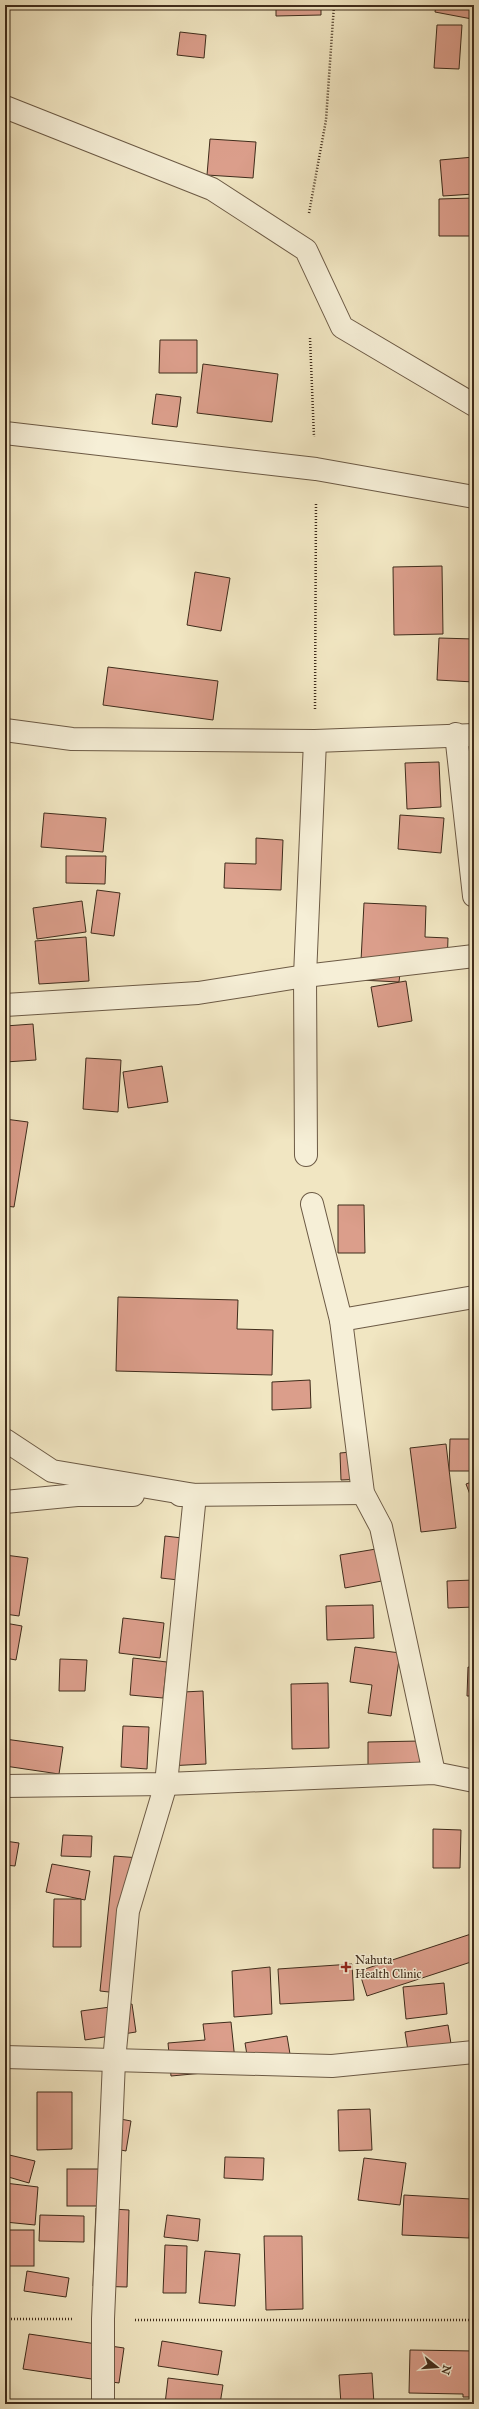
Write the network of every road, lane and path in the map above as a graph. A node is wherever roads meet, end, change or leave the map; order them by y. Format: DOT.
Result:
graph roads {
  1 [pos="334,5"];
  2 [pos="5,107"];
  3 [pos="306,250"];
  4 [pos="310,336"];
  5 [pos="474,405"];
  6 [pos="5,433"];
  7 [pos="316,469"];
  8 [pos="474,497"];
  9 [pos="5,730"];
  10 [pos="465,735"];
  11 [pos="314,742"];
  12 [pos="474,896"];
  13 [pos="474,956"];
  14 [pos="305,976"];
  15 [pos="5,1005"];
  16 [pos="306,1155"];
  17 [pos="312,1204"];
  18 [pos="474,1297"];
  19 [pos="341,1320"];
  20 [pos="5,1440"];
  21 [pos="363,1493"];
  22 [pos="195,1495"];
  23 [pos="5,1502"];
  24 [pos="434,1773"];
  25 [pos="474,1781"];
  26 [pos="166,1784"];
  27 [pos="5,1786"];
  28 [pos="474,2052"];
  29 [pos="5,2057"];
  30 [pos="114,2060"];
  31 [pos="5,2319"];
  32 [pos="103,2320"];
  33 [pos="474,2320"];
  34 [pos="103,2404"];
  1 -- 3 [label="path"];
  2 -- 3 [label="street"];
  3 -- 5 [label="street"];
  4 -- 7 [label="path"];
  6 -- 7 [label="street"];
  7 -- 8 [label="street"];
  7 -- 11 [label="path"];
  9 -- 11 [label="street"];
  10 -- 11 [label="street"];
  10 -- 12 [label="street"];
  11 -- 14 [label="street"];
  13 -- 14 [label="street"];
  14 -- 15 [label="street"];
  14 -- 16 [label="street"];
  17 -- 19 [label="street"];
  18 -- 19 [label="street"];
  19 -- 21 [label="street"];
  20 -- 22 [label="street"];
  21 -- 22 [label="street"];
  21 -- 24 [label="street"];
  22 -- 23 [label="street"];
  22 -- 26 [label="street"];
  24 -- 25 [label="street"];
  24 -- 26 [label="street"];
  26 -- 27 [label="street"];
  26 -- 30 [label="street"];
  28 -- 30 [label="street"];
  29 -- 30 [label="street"];
  30 -- 32 [label="street"];
  31 -- 32 [label="path"];
  32 -- 33 [label="path"];
  32 -- 34 [label="street"];
}
